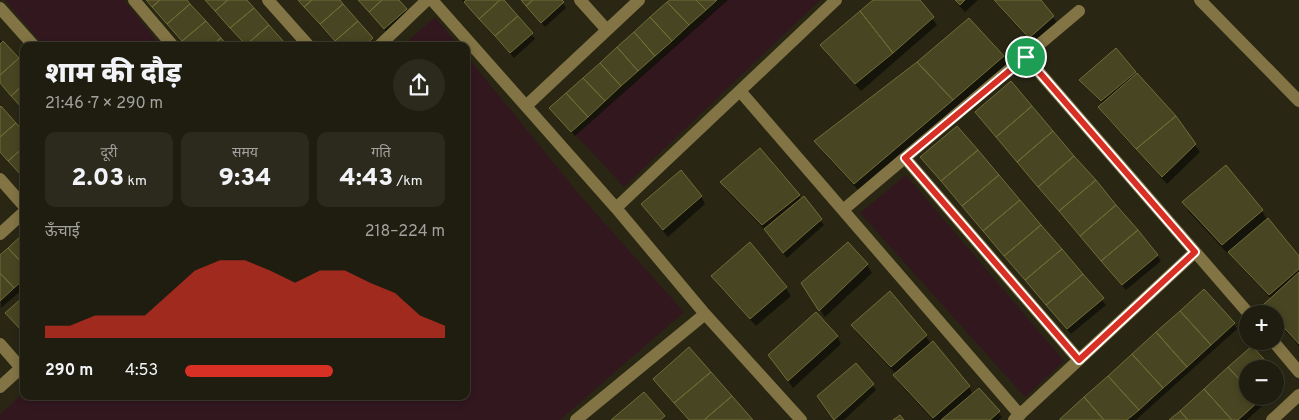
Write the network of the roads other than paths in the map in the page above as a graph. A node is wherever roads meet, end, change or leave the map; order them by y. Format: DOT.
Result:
graph roads {
  1 [pos="134,0"];
  2 [pos="268,0"];
  3 [pos="427,0"];
  4 [pos="432,0"];
  5 [pos="580,0"];
  6 [pos="639,0"];
  7 [pos="836,0"];
  8 [pos="1200,0"];
  9 [pos="0,8"];
  10 [pos="1079,11"];
  11 [pos="607,30"];
  12 [pos="30,42"];
  13 [pos="169,42"];
  14 [pos="305,42"];
  15 [pos="382,42"];
  16 [pos="469,42"];
  17 [pos="470,43"];
  18 [pos="1026,57"];
  19 [pos="740,91"];
  20 [pos="1299,100"];
  21 [pos="526,106"];
  22 [pos="905,158"];
  23 [pos="0,179"];
  24 [pos="20,202"];
  25 [pos="616,208"];
  26 [pos="843,210"];
  27 [pos="20,216"];
  28 [pos="0,234"];
  29 [pos="1195,252"];
  30 [pos="1241,305"];
  31 [pos="706,314"];
  32 [pos="0,344"];
  33 [pos="1280,350"];
  34 [pos="1079,360"];
  35 [pos="20,365"];
  36 [pos="20,369"];
  37 [pos="1299,372"];
  38 [pos="0,386"];
  39 [pos="1299,395"];
  40 [pos="1017,417"];
  41 [pos="579,419"];
  42 [pos="801,420"];
  43 [pos="1272,420"];
  1 -- 13 [label="street"];
  2 -- 14 [label="street"];
  3 -- 15 [label="street"];
  4 -- 16 [label="street"];
  5 -- 11 [label="street"];
  6 -- 11 [label="street"];
  7 -- 19 [label="street"];
  8 -- 20 [label="street"];
  9 -- 12 [label="street"];
  10 -- 18 [label="street"];
  11 -- 21 [label="street"];
  17 -- 21 [label="street"];
  18 -- 22 [label="street"];
  18 -- 29 [label="street"];
  19 -- 25 [label="street"];
  19 -- 26 [label="street"];
  21 -- 25 [label="street"];
  22 -- 26 [label="street"];
  22 -- 34 [label="street"];
  23 -- 24 [label="street"];
  25 -- 31 [label="street"];
  26 -- 40 [label="street"];
  27 -- 28 [label="street"];
  29 -- 30 [label="street"];
  29 -- 34 [label="street"];
  31 -- 41 [label="street"];
  31 -- 42 [label="street"];
  32 -- 35 [label="street"];
  33 -- 37 [label="street"];
  34 -- 40 [label="street"];
  36 -- 38 [label="street"];
  39 -- 43 [label="street"];
}
